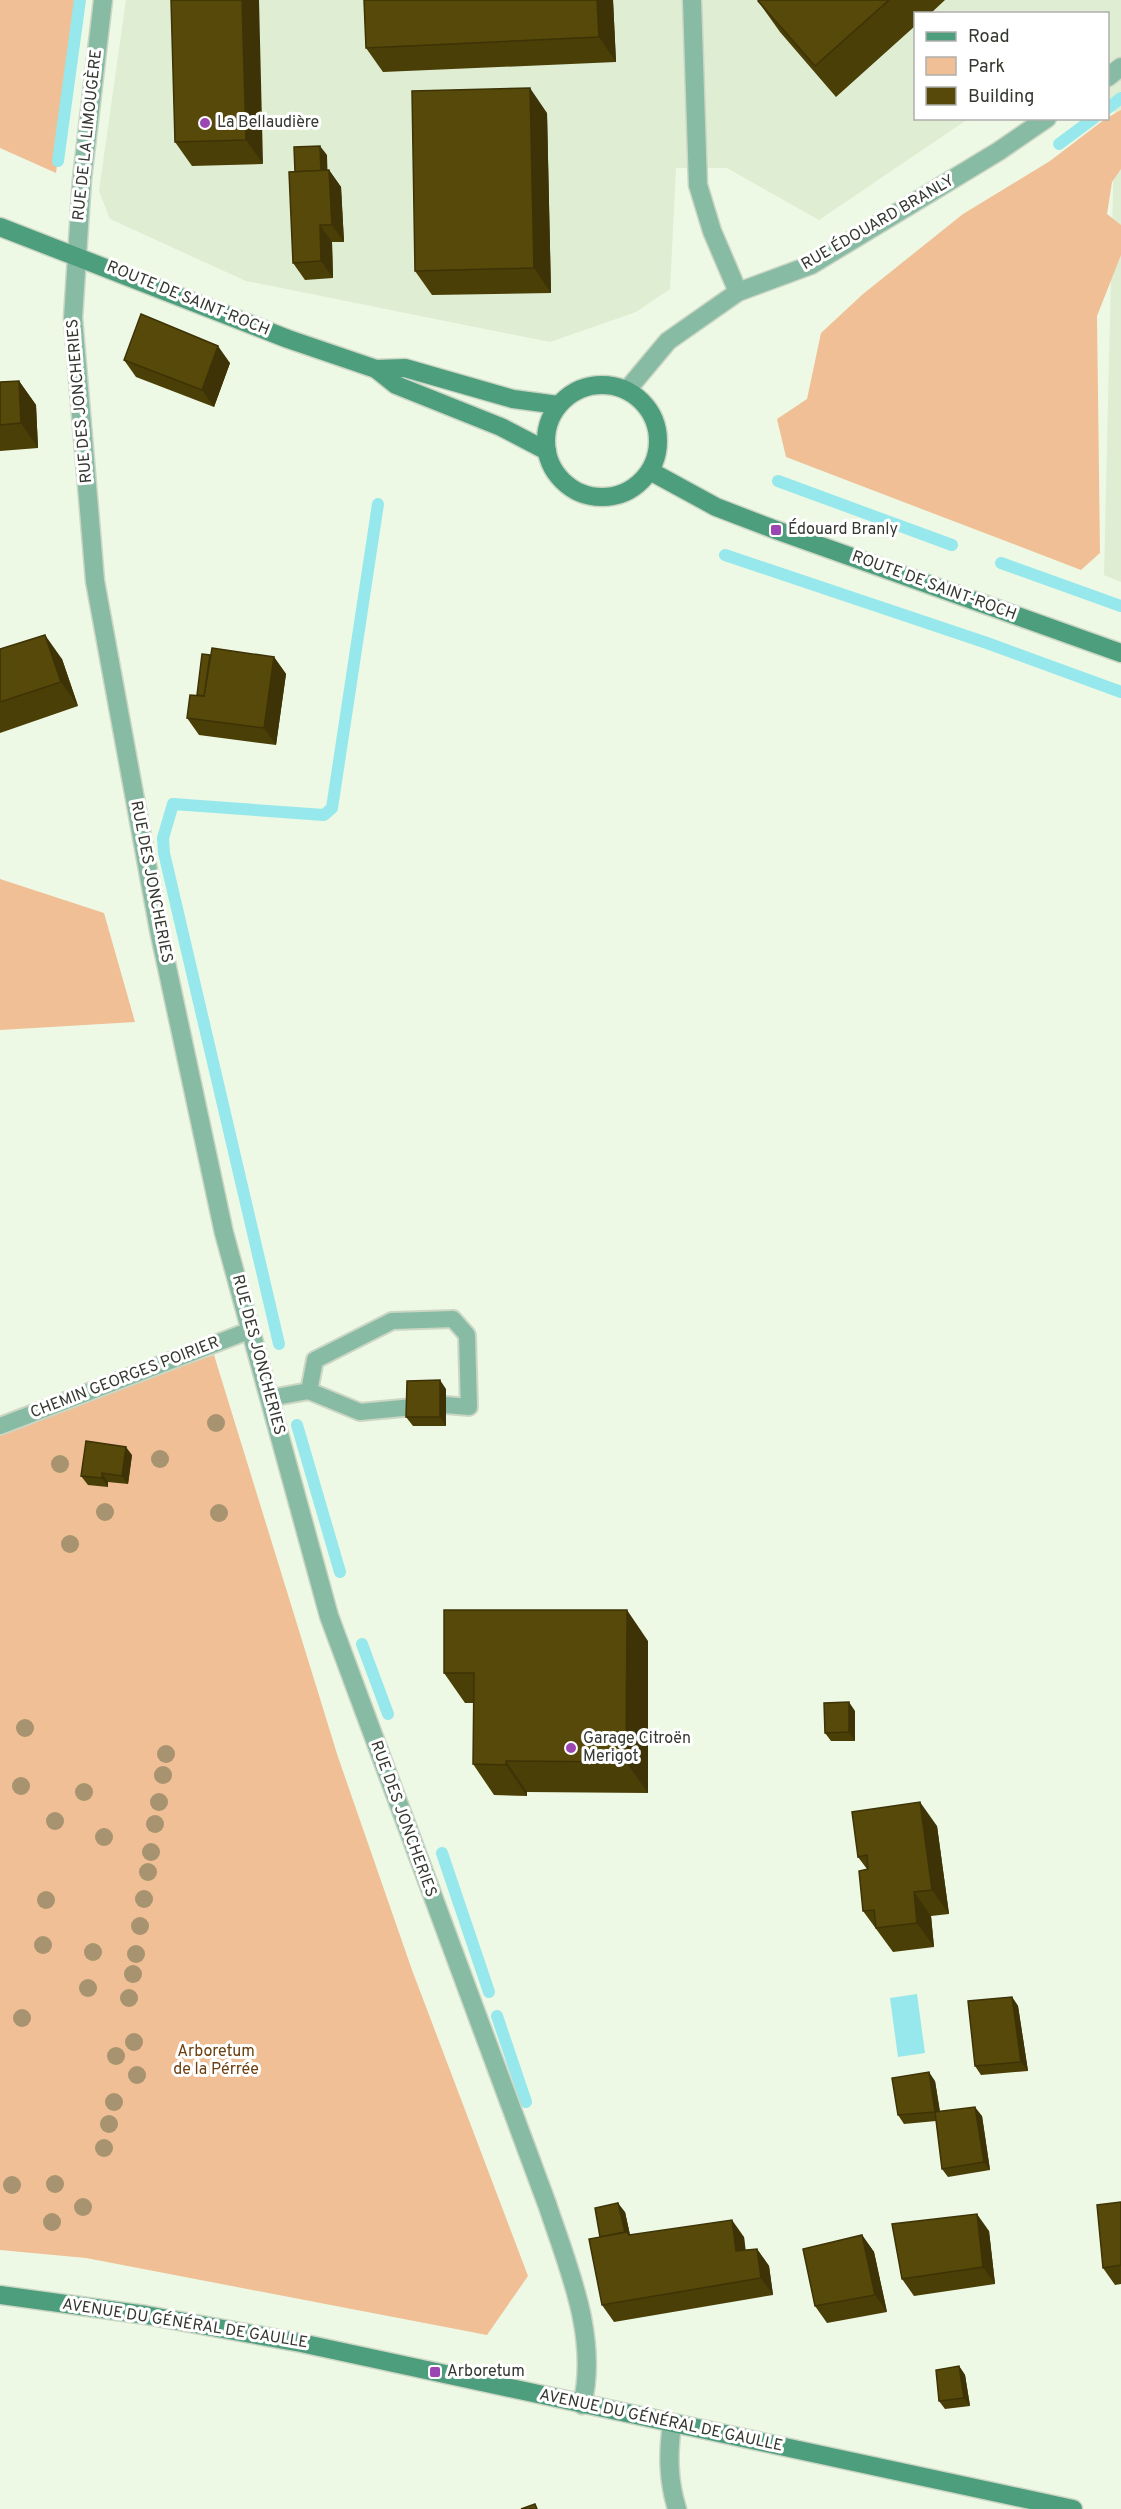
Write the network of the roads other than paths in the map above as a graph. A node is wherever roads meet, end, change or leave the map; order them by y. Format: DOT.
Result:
graph roads {
  1 [pos="103,0"];
  2 [pos="692,0"];
  3 [pos="1044,120"];
  4 [pos="0,227"];
  5 [pos="75,263"];
  6 [pos="738,292"];
  7 [pos="376,369"];
  8 [pos="627,390"];
  9 [pos="558,405"];
  10 [pos="547,451"];
  11 [pos="650,471"];
  12 [pos="1121,653"];
  13 [pos="251,1330"];
  14 [pos="309,1391"];
  15 [pos="270,1398"];
  16 [pos="446,1405"];
  17 [pos="413,1407"];
  18 [pos="0,1426"];
  19 [pos="0,2295"];
  20 [pos="582,2405"];
  21 [pos="672,2424"];
  22 [pos="677,2509"];
  23 [pos="1073,2509"];
  1 -- 5 [label="street, RUE DE LA LIMOUGÈRE"];
  2 -- 6 [label="street"];
  3 -- 6 [label="street, RUE ÉDOUARD BRANLY"];
  4 -- 5 [label="street, ROUTE DE SAINT-ROCH"];
  5 -- 7 [label="street, ROUTE DE SAINT-ROCH"];
  5 -- 13 [label="street, RUE DES JONCHERIES"];
  6 -- 8 [label="street, RUE ÉDOUARD BRANLY"];
  7 -- 9 [label="street, ROUTE DE SAINT-ROCH"];
  7 -- 10 [label="street, ROUTE DE SAINT-ROCH"];
  8 -- 9 [label="street"];
  8 -- 11 [label="street"];
  9 -- 10 [label="street"];
  10 -- 11 [label="street"];
  11 -- 12 [label="street, ROUTE DE SAINT-ROCH"];
  13 -- 15 [label="street, RUE DES JONCHERIES"];
  13 -- 18 [label="lane, CHEMIN GEORGES POIRIER"];
  14 -- 15 [label="lane"];
  14 -- 16 [label="lane"];
  14 -- 17 [label="lane"];
  15 -- 20 [label="street, RUE DES JONCHERIES"];
  19 -- 20 [label="street, AVENUE DU GÉNÉRAL DE GAULLE"];
  20 -- 21 [label="street, AVENUE DU GÉNÉRAL DE GAULLE"];
  21 -- 22 [label="street"];
  21 -- 23 [label="street, AVENUE DU GÉNÉRAL DE GAULLE"];
}
